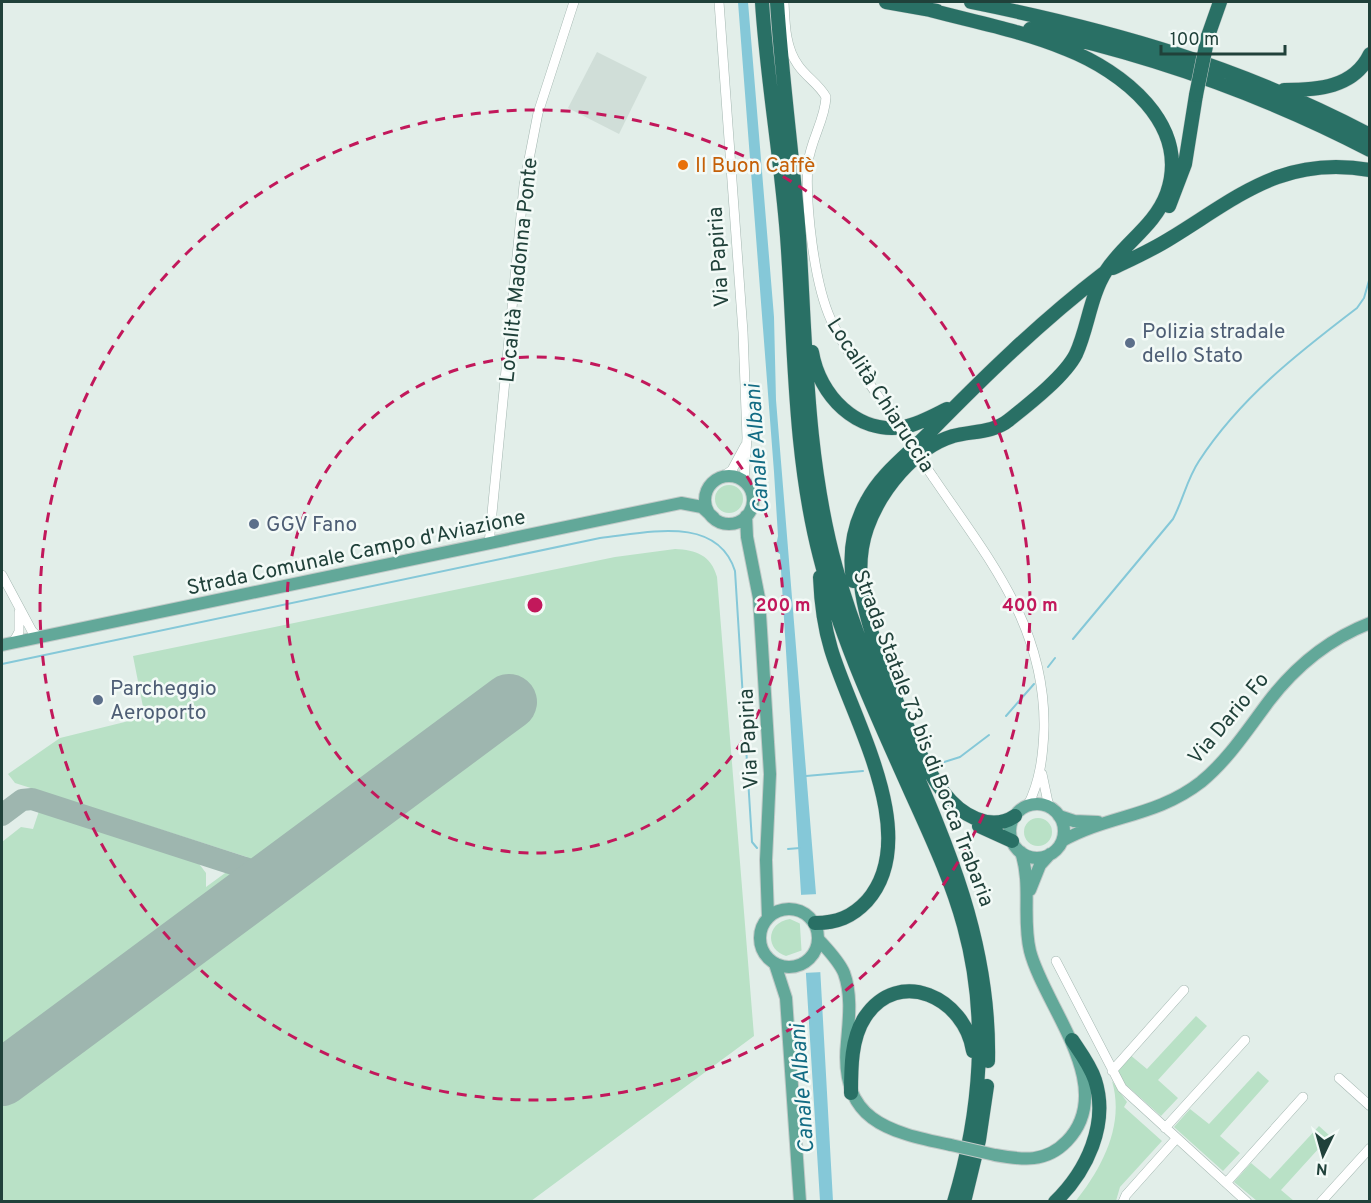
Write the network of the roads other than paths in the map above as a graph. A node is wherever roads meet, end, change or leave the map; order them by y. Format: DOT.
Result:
graph roads {
  1 [pos="574,2"];
  2 [pos="719,2"];
  3 [pos="762,2"];
  4 [pos="777,2"];
  5 [pos="784,2"];
  6 [pos="886,2"];
  7 [pos="971,2"];
  8 [pos="1220,2"];
  9 [pos="930,10"];
  10 [pos="1370,54"];
  11 [pos="1277,90"];
  12 [pos="1370,135"];
  13 [pos="1370,150"];
  14 [pos="1370,170"];
  15 [pos="799,234"];
  16 [pos="1106,272"];
  17 [pos="954,405"];
  18 [pos="747,438"];
  19 [pos="716,480"];
  20 [pos="744,481"];
  21 [pos="681,503"];
  22 [pos="746,516"];
  23 [pos="714,518"];
  24 [pos="729,523"];
  25 [pos="489,544"];
  26 [pos="819,554"];
  27 [pos="753,561"];
  28 [pos="2,576"];
  29 [pos="19,610"];
  30 [pos="1370,623"];
  31 [pos="39,638"];
  32 [pos="8,644"];
  33 [pos="1041,768"];
  34 [pos="1028,805"];
  35 [pos="1049,807"];
  36 [pos="1015,816"];
  37 [pos="1059,816"];
  38 [pos="1108,822"];
  39 [pos="1062,841"];
  40 [pos="1016,847"];
  41 [pos="1050,854"];
  42 [pos="768,879"];
  43 [pos="1028,894"];
  44 [pos="791,908"];
  45 [pos="768,917"];
  46 [pos="815,923"];
  47 [pos="819,940"];
  48 [pos="812,956"];
  49 [pos="1056,962"];
  50 [pos="775,964"];
  51 [pos="799,965"];
  52 [pos="841,967"];
  53 [pos="1184,990"];
  54 [pos="786,998"];
  55 [pos="1072,1040"];
  56 [pos="1245,1040"];
  57 [pos="1112,1071"];
  58 [pos="1339,1078"];
  59 [pos="978,1088"];
  60 [pos="851,1093"];
  61 [pos="1303,1097"];
  62 [pos="1370,1106"];
  63 [pos="1165,1128"];
  64 [pos="1176,1139"];
  65 [pos="1370,1148"];
  66 [pos="1226,1183"];
  67 [pos="800,1202"];
  68 [pos="954,1202"];
  69 [pos="964,1202"];
  70 [pos="1055,1202"];
  71 [pos="1123,1202"];
  72 [pos="1247,1202"];
  73 [pos="1321,1202"];
  1 -- 25 [label="street, Località Madonna Ponte"];
  2 -- 18 [label="street, Via Papiria"];
  3 -- 26 [label="highway, Strada Statale 73 bis di Bocca Trabaria"];
  4 -- 15 [label="highway, Strada Statale 73 bis di Bocca Trabaria"];
  5 -- 33 [label="street, Località Chiaruccia, bridge"];
  6 -- 9 [label="highway"];
  7 -- 11 [label="highway"];
  8 -- 16 [label="highway, bridge"];
  9 -- 13 [label="highway"];
  9 -- 16 [label="highway"];
  10 -- 11 [label="highway"];
  11 -- 12 [label="highway"];
  14 -- 16 [label="highway"];
  15 -- 17 [label="highway"];
  15 -- 69 [label="highway, Strada Statale 73 bis di Bocca Trabaria"];
  16 -- 17 [label="highway"];
  16 -- 36 [label="highway"];
  17 -- 40 [label="highway"];
  18 -- 19 [label="street, Via Papiria"];
  18 -- 20 [label="street, Via Papiria"];
  19 -- 20 [label="main road"];
  19 -- 21 [label="main road, Strada Comunale Campo d'Aviazione"];
  19 -- 23 [label="main road"];
  20 -- 22 [label="main road"];
  21 -- 23 [label="main road"];
  21 -- 25 [label="main road, Strada Comunale Campo d'Aviazione"];
  22 -- 24 [label="main road"];
  22 -- 27 [label="main road, Via Papiria"];
  23 -- 24 [label="main road"];
  24 -- 27 [label="main road, Via Papiria"];
  25 -- 31 [label="main road, Strada Comunale Campo d'Aviazione"];
  26 -- 46 [label="highway"];
  26 -- 59 [label="highway, Strada Statale 73 bis di Bocca Trabaria"];
  27 -- 42 [label="main road, Via Papiria"];
  28 -- 29 [label="street"];
  29 -- 31 [label="street"];
  29 -- 32 [label="street"];
  30 -- 38 [label="main road, Via Dario Fo"];
  31 -- 32 [label="main road, Strada Comunale Campo d'Aviazione"];
  33 -- 34 [label="street"];
  33 -- 35 [label="street"];
  34 -- 35 [label="main road"];
  34 -- 36 [label="main road"];
  35 -- 37 [label="main road"];
  36 -- 40 [label="main road"];
  37 -- 38 [label="main road, Via Dario Fo"];
  37 -- 39 [label="main road"];
  38 -- 39 [label="main road, Via Dario Fo"];
  39 -- 41 [label="main road"];
  40 -- 41 [label="main road"];
  40 -- 43 [label="main road"];
  41 -- 43 [label="main road"];
  42 -- 44 [label="main road"];
  42 -- 45 [label="main road, Via Papiria"];
  43 -- 55 [label="main road"];
  44 -- 45 [label="main road"];
  44 -- 46 [label="main road"];
  45 -- 50 [label="main road, Via Papiria"];
  46 -- 47 [label="main road"];
  47 -- 48 [label="main road"];
  47 -- 52 [label="main road"];
  48 -- 51 [label="main road"];
  48 -- 52 [label="main road"];
  49 -- 57 [label="street"];
  50 -- 51 [label="main road"];
  50 -- 54 [label="main road, Via Papiria"];
  51 -- 54 [label="main road, Via Papiria"];
  52 -- 60 [label="main road"];
  53 -- 57 [label="street"];
  54 -- 67 [label="main road, Via Papiria"];
  55 -- 60 [label="main road, bridge"];
  55 -- 70 [label="highway"];
  56 -- 63 [label="street"];
  57 -- 63 [label="street"];
  58 -- 62 [label="street"];
  59 -- 60 [label="highway"];
  59 -- 68 [label="highway, Strada Statale 73 bis di Bocca Trabaria"];
  61 -- 66 [label="street"];
  63 -- 64 [label="street"];
  64 -- 66 [label="street"];
  64 -- 71 [label="street"];
  65 -- 73 [label="street"];
  66 -- 72 [label="street"];
}
